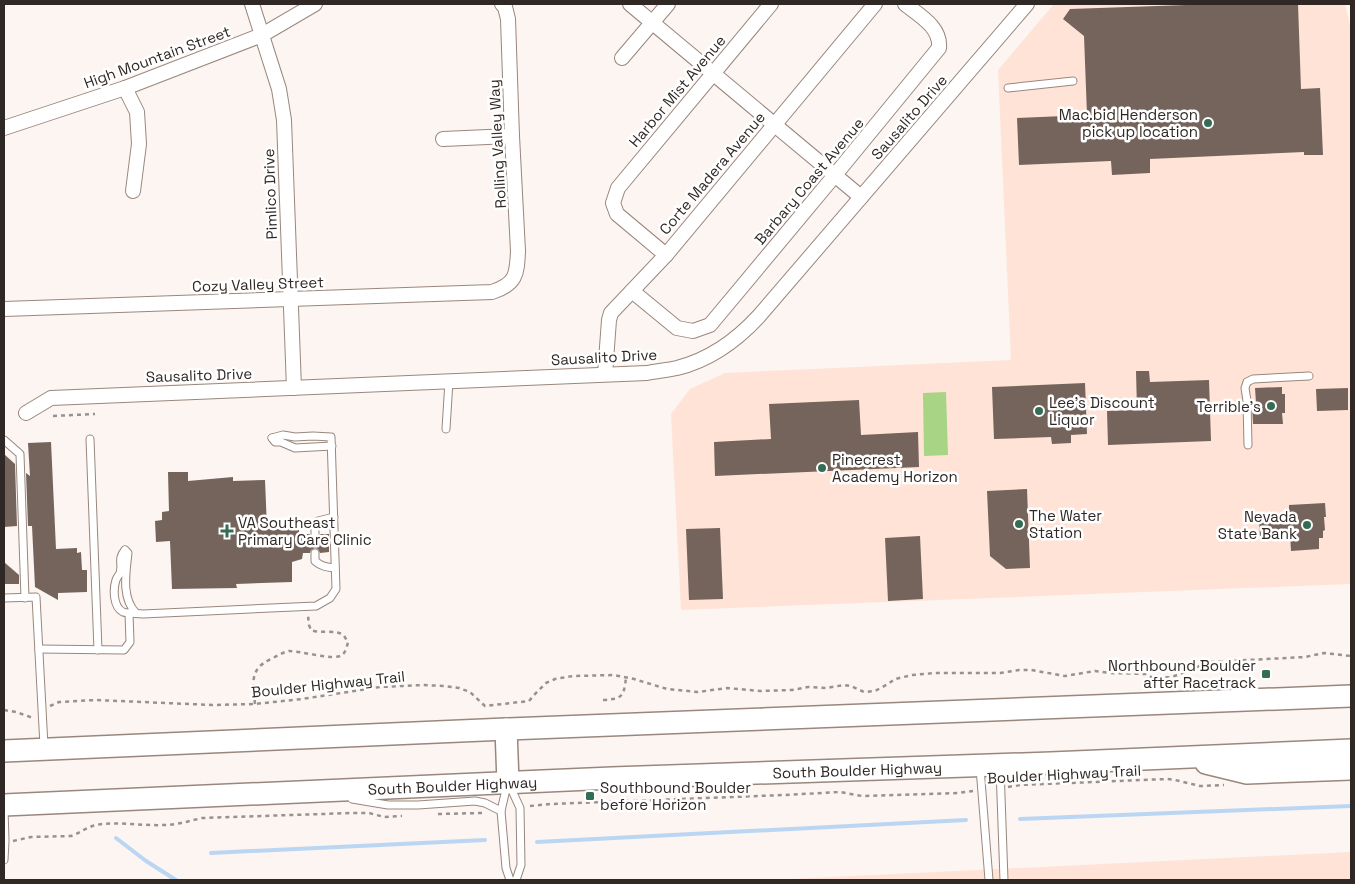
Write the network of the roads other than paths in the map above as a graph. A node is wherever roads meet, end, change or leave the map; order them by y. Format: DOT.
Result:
graph roads {
  1 [pos="252,4"];
  2 [pos="315,4"];
  3 [pos="502,4"];
  4 [pos="630,4"];
  5 [pos="668,4"];
  6 [pos="771,4"];
  7 [pos="875,4"];
  8 [pos="905,4"];
  9 [pos="1027,4"];
  10 [pos="652,22"];
  11 [pos="262,34"];
  12 [pos="622,58"];
  13 [pos="713,73"];
  14 [pos="1072,81"];
  15 [pos="125,88"];
  16 [pos="1008,88"];
  17 [pos="774,124"];
  18 [pos="4,128"];
  19 [pos="512,136"];
  20 [pos="443,138"];
  21 [pos="835,175"];
  22 [pos="133,191"];
  23 [pos="861,197"];
  24 [pos="666,255"];
  25 [pos="511,282"];
  26 [pos="632,291"];
  27 [pos="290,299"];
  28 [pos="4,309"];
  29 [pos="605,374"];
  30 [pos="1309,376"];
  31 [pos="449,381"];
  32 [pos="294,388"];
  33 [pos="26,412"];
  34 [pos="446,429"];
  35 [pos="90,439"];
  36 [pos="4,440"];
  37 [pos="1248,445"];
  38 [pos="332,446"];
  39 [pos="334,516"];
  40 [pos="315,534"];
  41 [pos="315,553"];
  42 [pos="335,568"];
  43 [pos="4,598"];
  44 [pos="24,598"];
  45 [pos="132,613"];
  46 [pos="39,650"];
  47 [pos="98,650"];
  48 [pos="1351,696"];
  49 [pos="506,729"];
  50 [pos="44,749"];
  51 [pos="1351,750"];
  52 [pos="4,751"];
  53 [pos="1182,757"];
  54 [pos="990,765"];
  55 [pos="1351,769"];
  56 [pos="508,782"];
  57 [pos="307,792"];
  58 [pos="4,805"];
  59 [pos="501,811"];
  60 [pos="4,860"];
  61 [pos="510,880"];
  62 [pos="516,880"];
  63 [pos="989,880"];
  64 [pos="1004,880"];
  1 -- 11 [label="street, Pimlico Drive"];
  2 -- 11 [label="street, High Mountain Street"];
  3 -- 19 [label="street, Rolling Valley Way"];
  4 -- 10 [label="street"];
  5 -- 10 [label="street"];
  6 -- 13 [label="street, Harbor Mist Avenue"];
  7 -- 17 [label="street, Corte Madera Avenue"];
  8 -- 21 [label="street, Barbary Coast Avenue"];
  9 -- 23 [label="street, Sausalito Drive"];
  10 -- 12 [label="street"];
  10 -- 13 [label="street"];
  11 -- 15 [label="street, High Mountain Street"];
  11 -- 27 [label="street, Pimlico Drive"];
  13 -- 17 [label="street"];
  13 -- 24 [label="street, Harbor Mist Avenue"];
  14 -- 16 [label="lane"];
  15 -- 18 [label="street, High Mountain Street"];
  15 -- 22 [label="street"];
  17 -- 21 [label="street"];
  17 -- 24 [label="street, Corte Madera Avenue"];
  19 -- 20 [label="street"];
  19 -- 25 [label="street, Rolling Valley Way"];
  21 -- 23 [label="street"];
  21 -- 26 [label="street, Barbary Coast Avenue"];
  23 -- 29 [label="street, Sausalito Drive"];
  24 -- 26 [label="street, Corte Madera Avenue"];
  25 -- 27 [label="street, Cozy Valley Street"];
  26 -- 29 [label="street, Corte Madera Avenue"];
  27 -- 28 [label="street, Cozy Valley Street"];
  27 -- 32 [label="street, Pimlico Drive"];
  29 -- 31 [label="street, Sausalito Drive"];
  30 -- 37 [label="lane"];
  31 -- 32 [label="street, Sausalito Drive"];
  31 -- 34 [label="lane"];
  32 -- 33 [label="street, Sausalito Drive"];
  35 -- 47 [label="lane"];
  36 -- 44 [label="lane"];
  38 -- 38 [label="lane"];
  38 -- 39 [label="lane"];
  39 -- 40 [label="lane"];
  39 -- 42 [label="lane"];
  41 -- 42 [label="lane"];
  42 -- 45 [label="lane"];
  43 -- 44 [label="lane"];
  44 -- 46 [label="lane"];
  45 -- 45 [label="lane"];
  45 -- 47 [label="lane"];
  46 -- 47 [label="lane"];
  46 -- 50 [label="lane"];
  48 -- 49 [label="main road"];
  49 -- 50 [label="main road"];
  49 -- 56 [label="main road"];
  50 -- 52 [label="main road"];
  51 -- 53 [label="main road, South Boulder Highway"];
  53 -- 54 [label="main road, South Boulder Highway"];
  53 -- 55 [label="main road"];
  54 -- 56 [label="main road, South Boulder Highway"];
  54 -- 63 [label="lane"];
  54 -- 64 [label="lane"];
  56 -- 57 [label="main road, South Boulder Highway"];
  56 -- 59 [label="lane"];
  56 -- 62 [label="lane"];
  57 -- 58 [label="main road, South Boulder Highway"];
  57 -- 59 [label="lane"];
  58 -- 60 [label="lane"];
  59 -- 61 [label="lane"];
}
